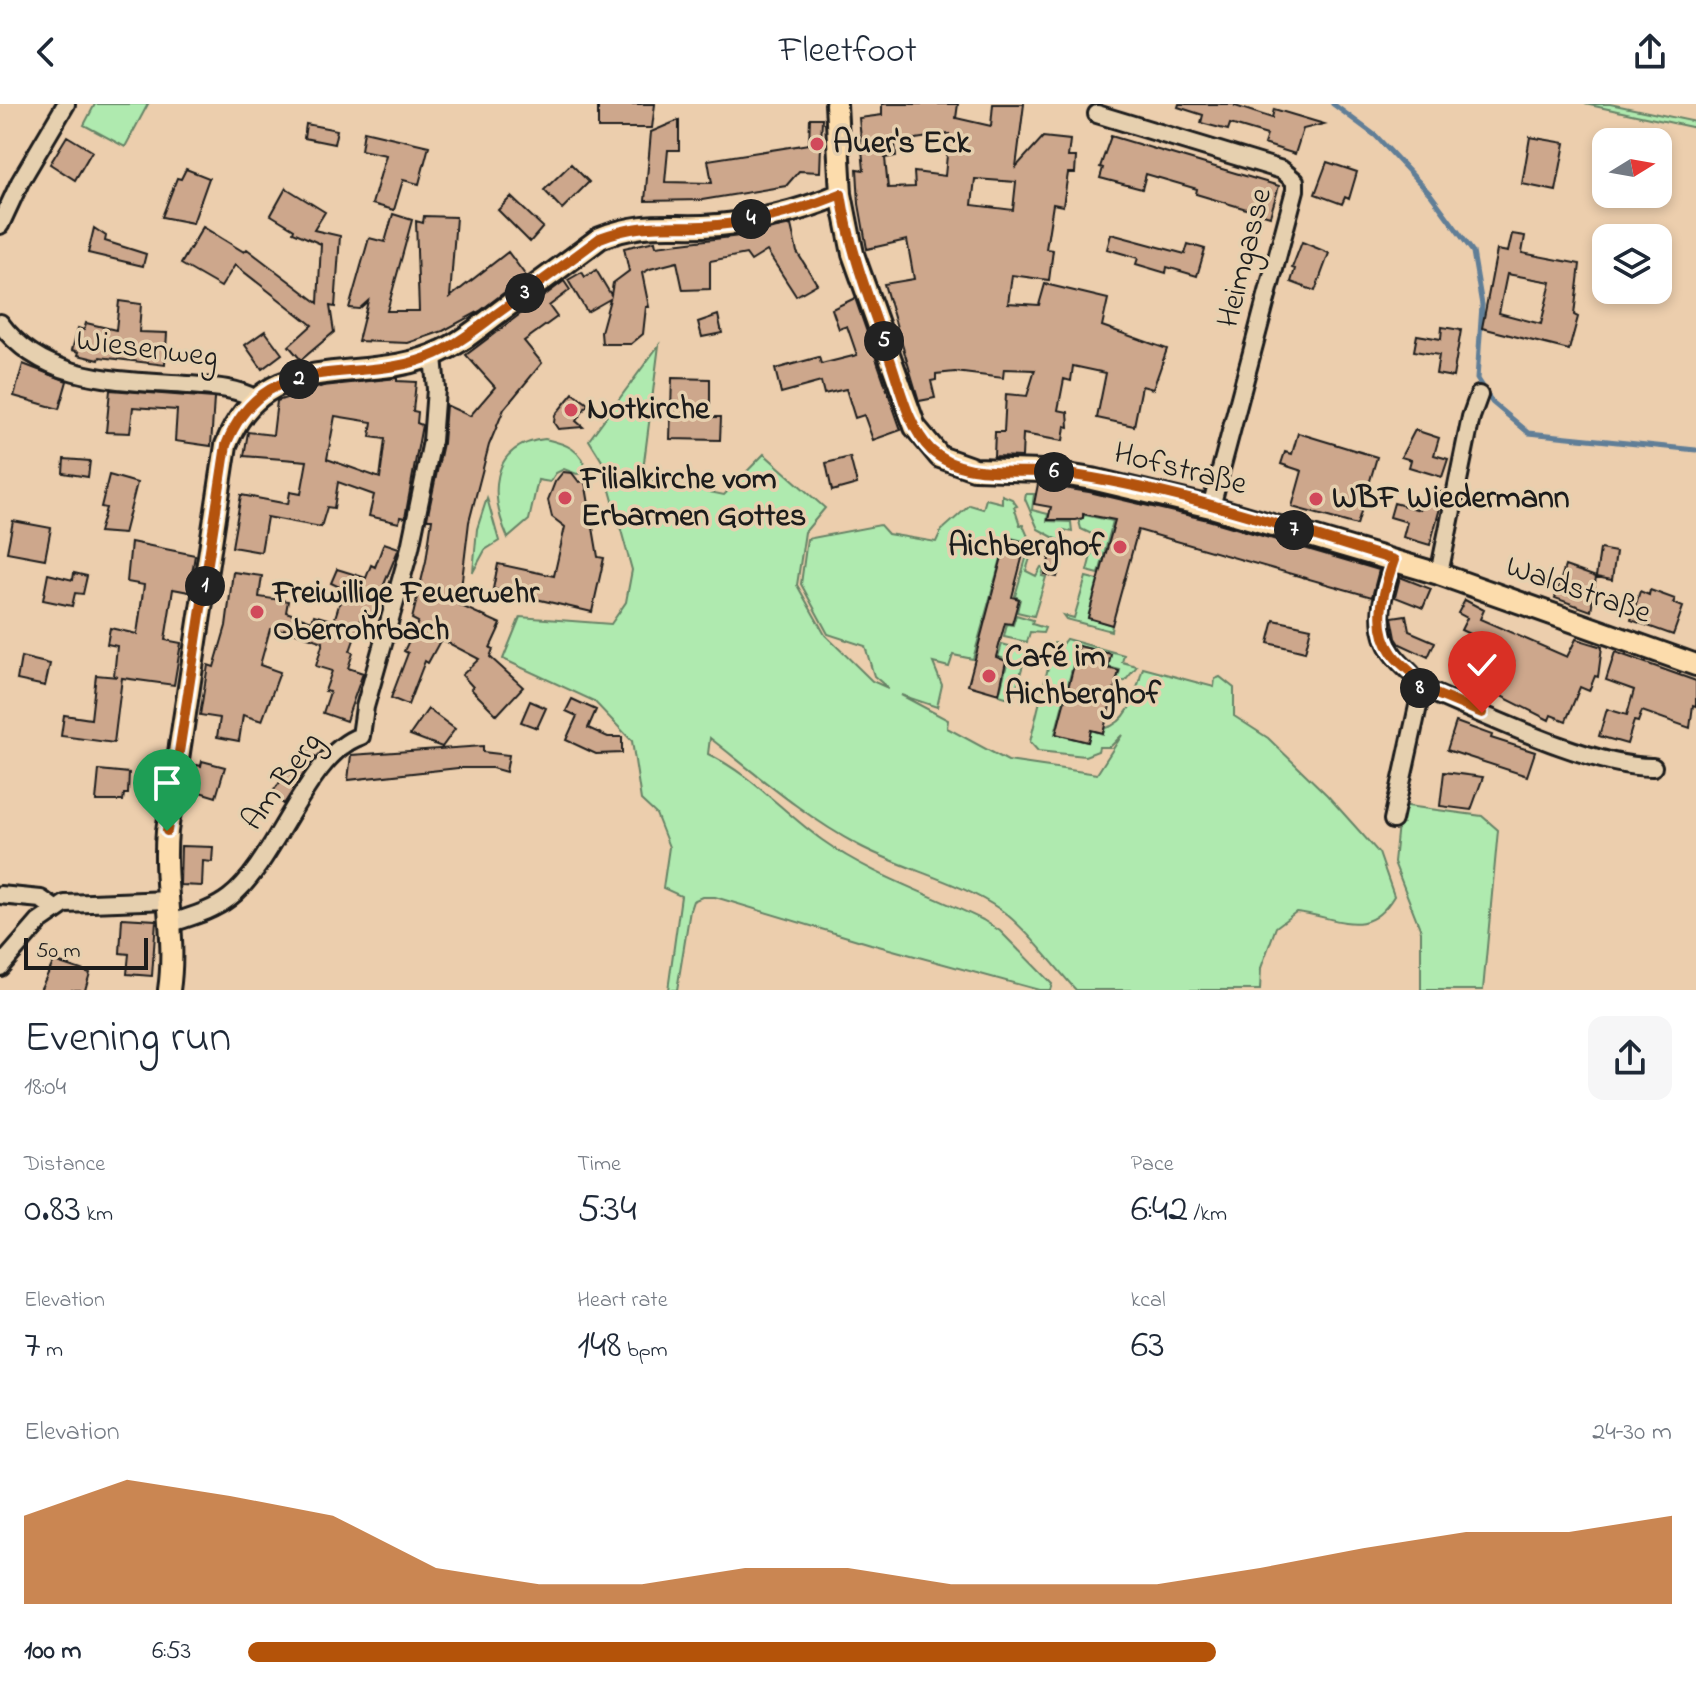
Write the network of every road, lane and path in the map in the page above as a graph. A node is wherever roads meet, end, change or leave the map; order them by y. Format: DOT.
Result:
graph roads {
  1 [pos="66,104"];
  2 [pos="836,104"];
  3 [pos="1097,114"];
  4 [pos="841,194"];
  5 [pos="0,225"];
  6 [pos="0,323"];
  7 [pos="433,356"];
  8 [pos="1479,395"];
  9 [pos="254,398"];
  10 [pos="1211,507"];
  11 [pos="1394,560"];
  12 [pos="1439,574"];
  13 [pos="1696,665"];
  14 [pos="1419,687"];
  15 [pos="1653,767"];
  16 [pos="1393,820"];
  17 [pos="0,895"];
  18 [pos="169,900"];
  19 [pos="55,909"];
  20 [pos="172,923"];
  21 [pos="0,967"];
  22 [pos="169,990"];
  1 -- 5 [label="street"];
  2 -- 4 [label="main road, Hofstraße"];
  3 -- 10 [label="street, Heimgasse"];
  4 -- 7 [label="main road"];
  4 -- 10 [label="main road, Hofstraße"];
  6 -- 9 [label="street, Wiesenweg"];
  7 -- 9 [label="main road"];
  7 -- 20 [label="street, Am Berg"];
  8 -- 12 [label="street"];
  9 -- 18 [label="main road"];
  10 -- 11 [label="main road, Hofstraße"];
  11 -- 12 [label="main road, Hofstraße"];
  11 -- 14 [label="street"];
  12 -- 13 [label="main road, Waldstraße"];
  14 -- 15 [label="street"];
  14 -- 16 [label="street"];
  17 -- 19 [label="street"];
  18 -- 19 [label="street"];
  18 -- 20 [label="main road"];
  19 -- 21 [label="street"];
  20 -- 22 [label="main road"];
}
